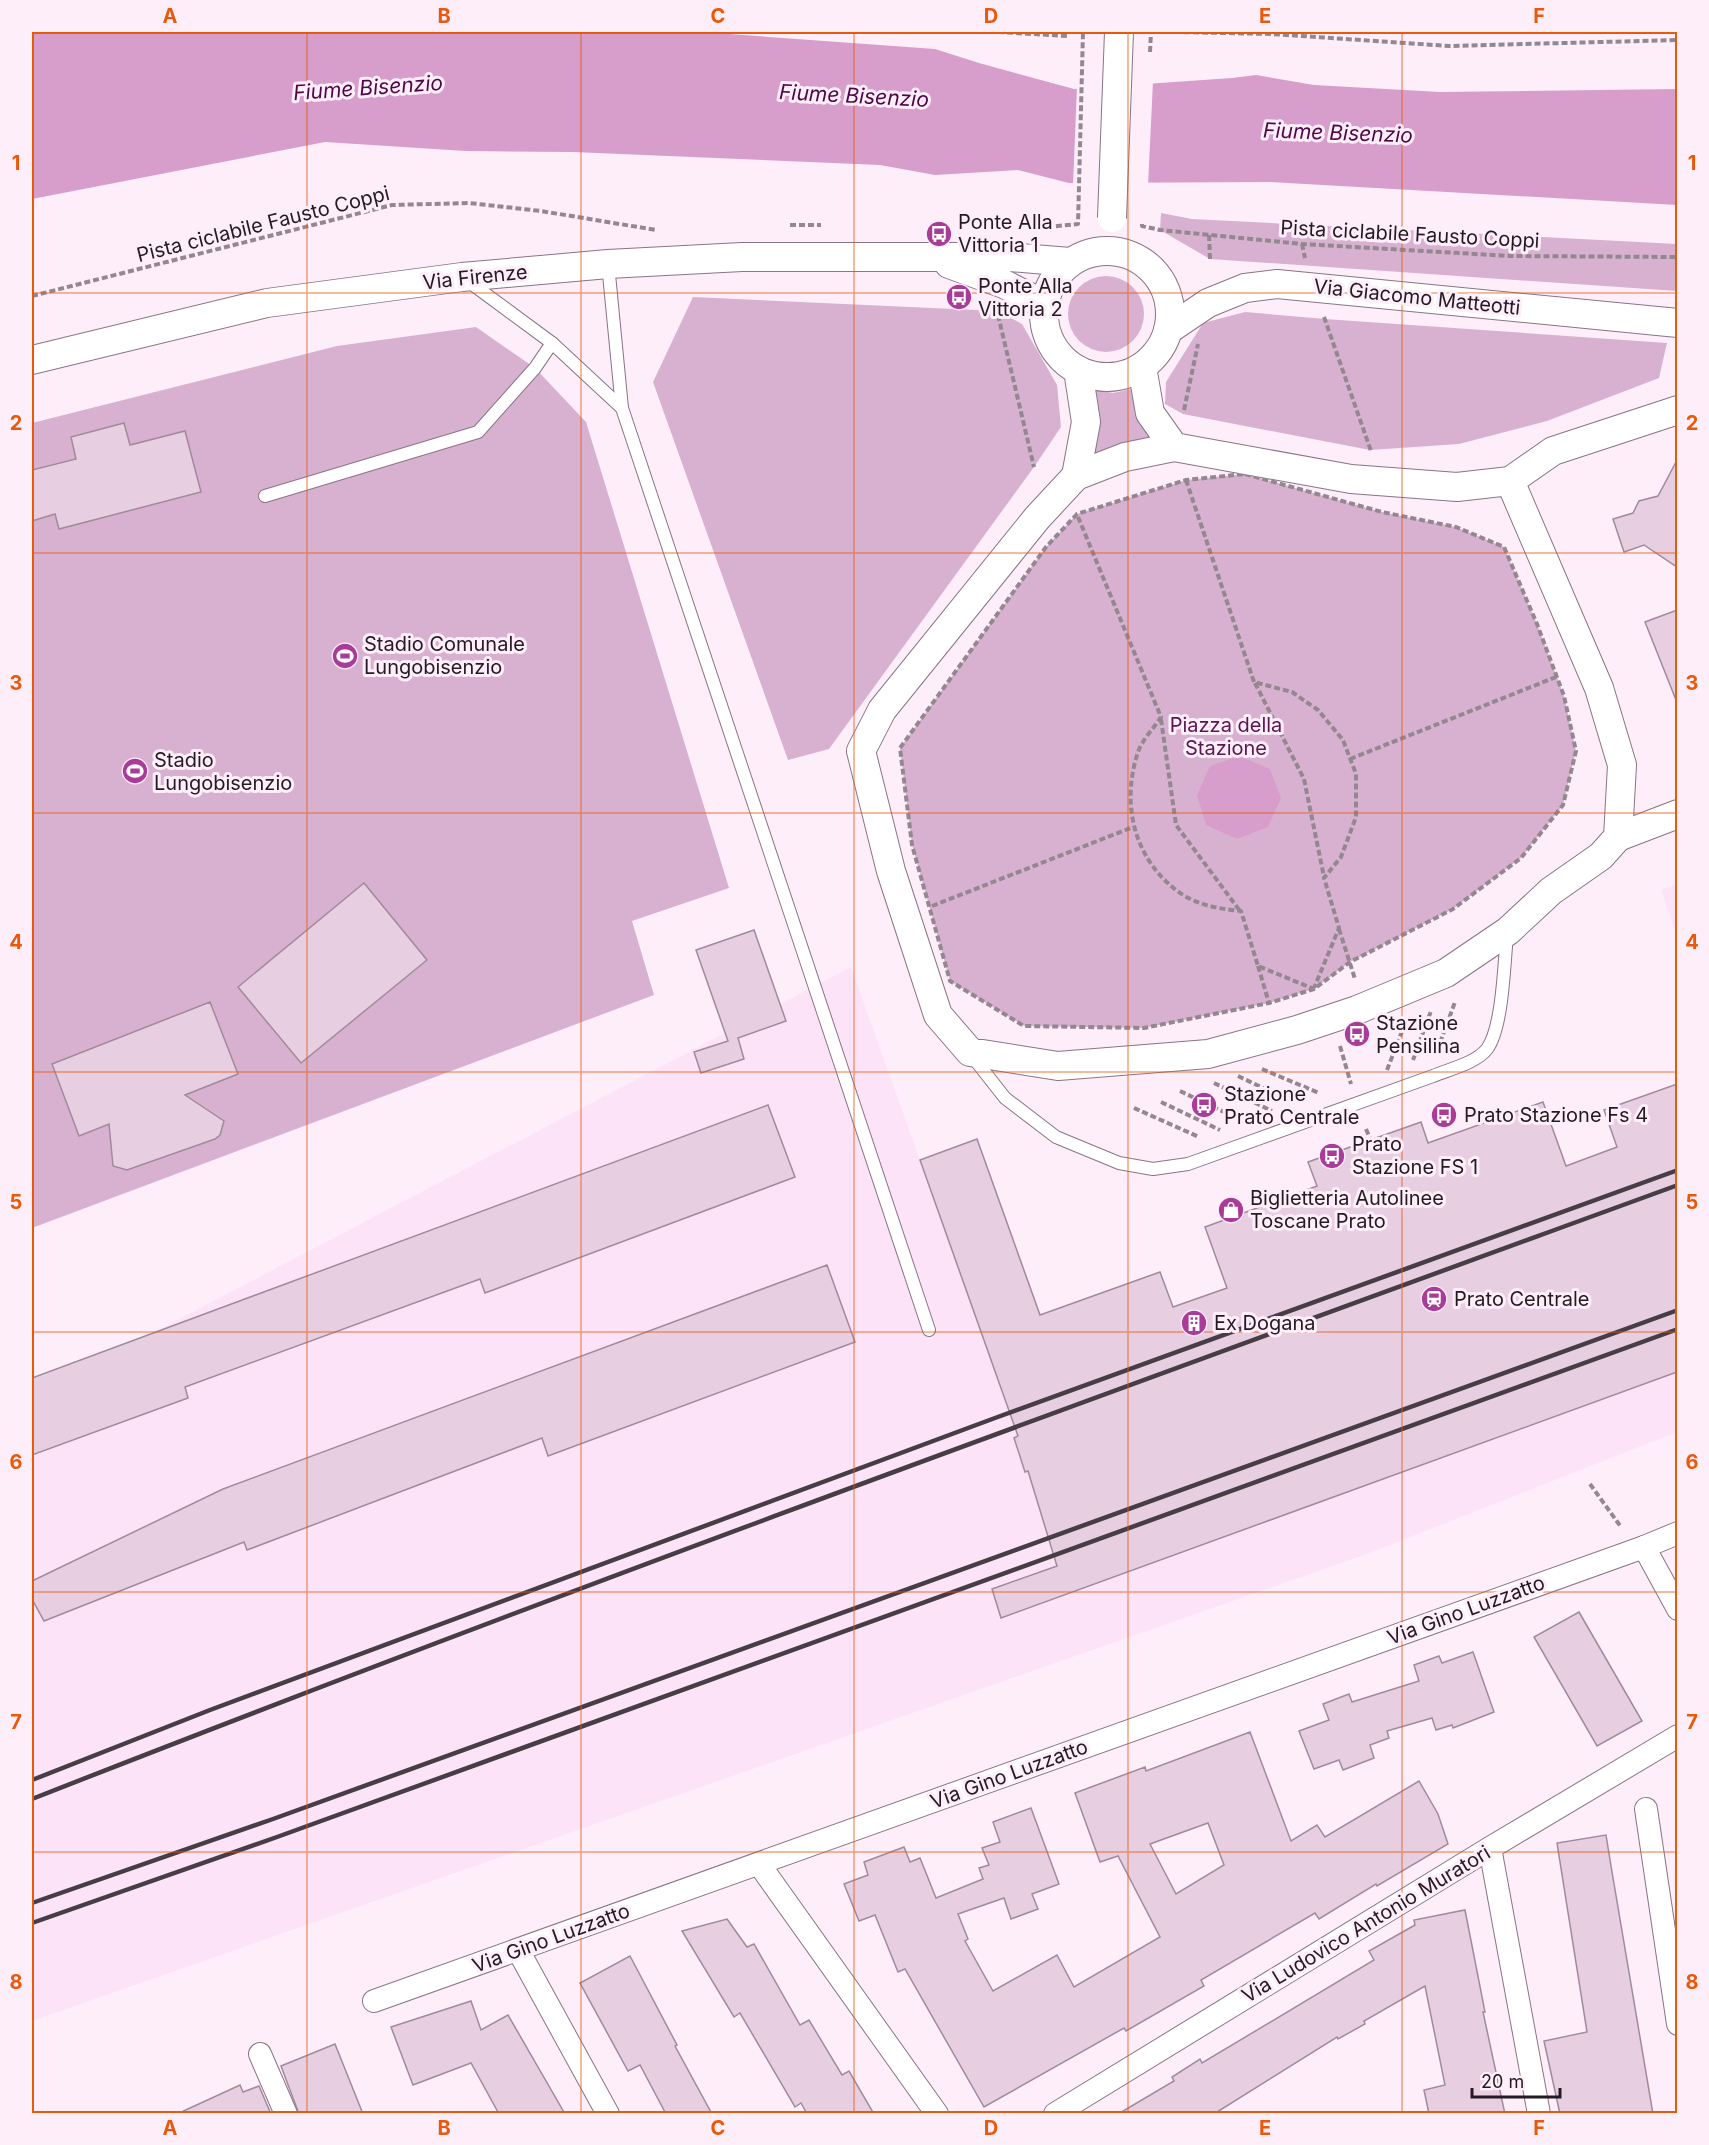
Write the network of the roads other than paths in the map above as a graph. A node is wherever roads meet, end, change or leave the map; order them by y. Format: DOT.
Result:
graph roads {
  1 [pos="1119,32"];
  2 [pos="1090,33"];
  3 [pos="1115,103"];
  4 [pos="1112,218"];
  5 [pos="1097,251"];
  6 [pos="1128,254"];
  7 [pos="927,255"];
  8 [pos="1070,262"];
  9 [pos="608,264"];
  10 [pos="462,276"];
  11 [pos="1045,305"];
  12 [pos="1677,323"];
  13 [pos="1168,330"];
  14 [pos="552,343"];
  15 [pos="32,360"];
  16 [pos="1142,367"];
  17 [pos="1078,370"];
  18 [pos="622,408"];
  19 [pos="1677,410"];
  20 [pos="1174,447"];
  21 [pos="1076,476"];
  22 [pos="1510,481"];
  23 [pos="265,496"];
  24 [pos="1677,814"];
  25 [pos="1618,837"];
  26 [pos="1508,931"];
  27 [pos="970,1052"];
  28 [pos="929,1330"];
  29 [pos="1677,1533"];
  30 [pos="1644,1546"];
  31 [pos="1677,1609"];
  32 [pos="1677,1736"];
  33 [pos="1646,1809"];
  34 [pos="1490,1848"];
  35 [pos="759,1864"];
  36 [pos="518,1950"];
  37 [pos="374,2001"];
  38 [pos="1677,2024"];
  39 [pos="260,2054"];
  40 [pos="286,2114"];
  41 [pos="608,2114"];
  42 [pos="937,2114"];
  43 [pos="1055,2114"];
  44 [pos="1539,2114"];
  1 -- 3 [label="street, bridge"];
  2 -- 3 [label="street"];
  3 -- 4 [label="street, bridge"];
  4 -- 5 [label="street"];
  4 -- 6 [label="street"];
  5 -- 6 [label="street"];
  5 -- 8 [label="street"];
  6 -- 13 [label="street"];
  7 -- 8 [label="street, Via Firenze"];
  7 -- 9 [label="street, Via Firenze"];
  7 -- 11 [label="street, Via Firenze"];
  8 -- 11 [label="street"];
  9 -- 10 [label="street, Via Firenze"];
  9 -- 18 [label="lane"];
  10 -- 14 [label="lane"];
  10 -- 15 [label="street, Via Firenze"];
  11 -- 17 [label="street"];
  12 -- 13 [label="street, Via Giacomo Matteotti"];
  13 -- 16 [label="street"];
  14 -- 18 [label="lane"];
  14 -- 23 [label="lane"];
  16 -- 17 [label="street"];
  16 -- 20 [label="street"];
  17 -- 21 [label="street"];
  18 -- 28 [label="lane"];
  19 -- 22 [label="street"];
  20 -- 21 [label="street"];
  20 -- 22 [label="street"];
  21 -- 27 [label="street"];
  22 -- 25 [label="street"];
  24 -- 25 [label="street"];
  25 -- 26 [label="street"];
  26 -- 27 [label="street"];
  26 -- 27 [label="lane"];
  29 -- 30 [label="street, Via Gino Luzzatto"];
  30 -- 31 [label="street"];
  30 -- 35 [label="street, Via Gino Luzzatto"];
  32 -- 34 [label="street, Via Ludovico Antonio Muratori"];
  33 -- 38 [label="street"];
  34 -- 43 [label="street, Via Ludovico Antonio Muratori"];
  34 -- 44 [label="street"];
  35 -- 36 [label="street, Via Gino Luzzatto"];
  35 -- 42 [label="street"];
  36 -- 37 [label="street, Via Gino Luzzatto"];
  36 -- 41 [label="street"];
  39 -- 40 [label="street"];
}
